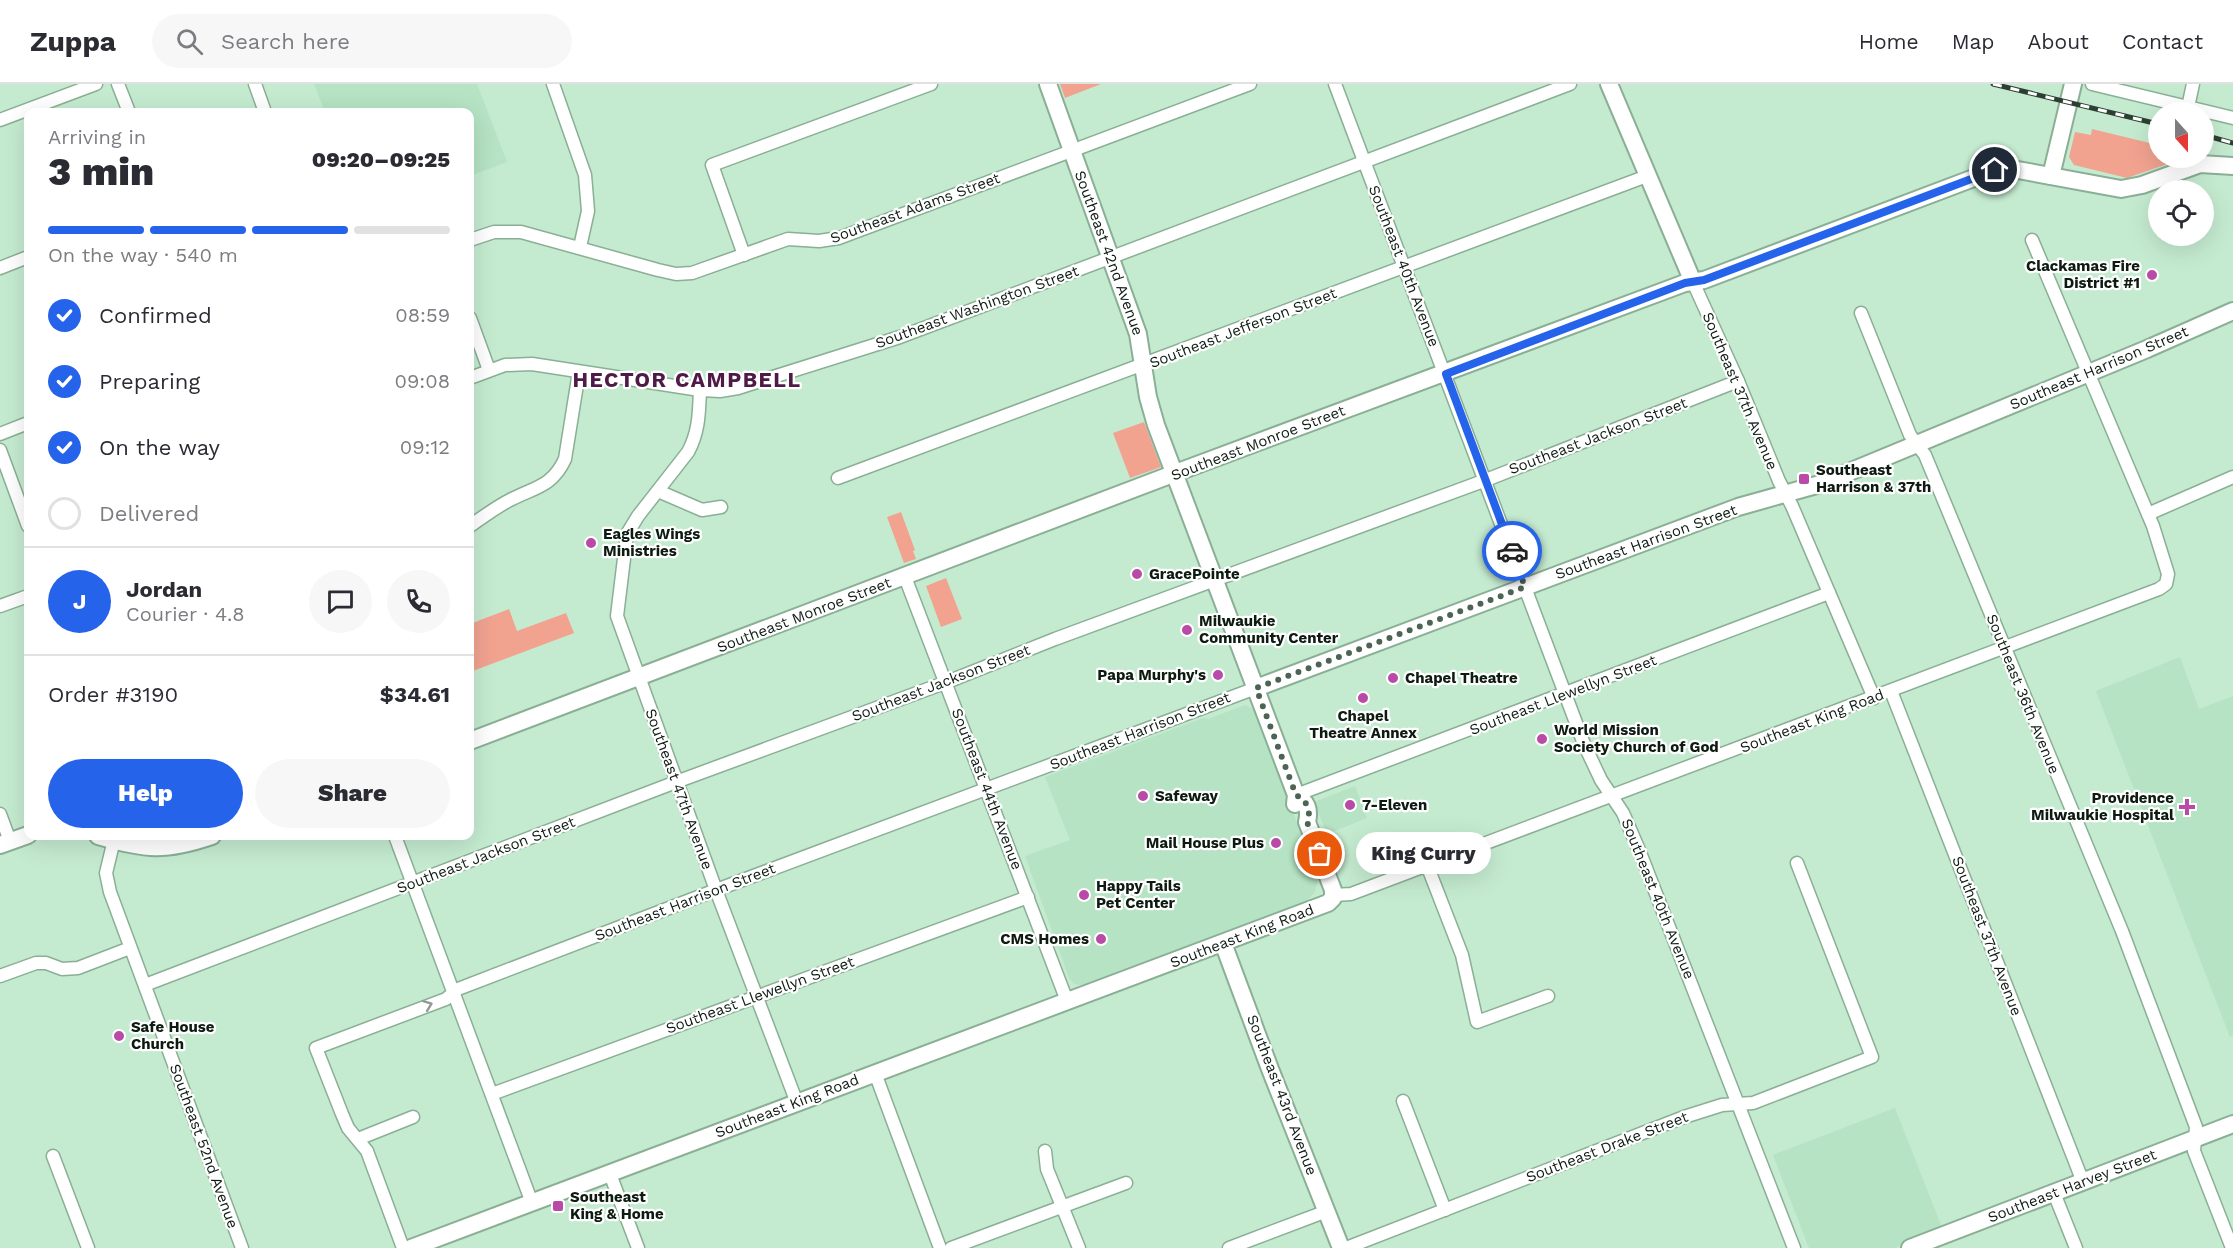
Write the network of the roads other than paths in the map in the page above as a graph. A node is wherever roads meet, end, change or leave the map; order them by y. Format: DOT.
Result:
graph roads {
  1 [pos="96,84"];
  2 [pos="118,84"];
  3 [pos="255,84"];
  4 [pos="553,84"];
  5 [pos="931,84"];
  6 [pos="1048,84"];
  7 [pos="1250,84"];
  8 [pos="1335,84"];
  9 [pos="1570,84"];
  10 [pos="1608,84"];
  11 [pos="2073,84"];
  12 [pos="2092,84"];
  13 [pos="2193,84"];
  14 [pos="2167,102"];
  15 [pos="2189,102"];
  16 [pos="32,108"];
  17 [pos="127,108"];
  18 [pos="264,108"];
  19 [pos="24,111"];
  20 [pos="2214,113"];
  21 [pos="2233,118"];
  22 [pos="0,120"];
  23 [pos="1072,151"];
  24 [pos="1365,161"];
  25 [pos="2233,166"];
  26 [pos="1647,176"];
  27 [pos="2051,176"];
  28 [pos="474,238"];
  29 [pos="2032,240"];
  30 [pos="580,247"];
  31 [pos="744,255"];
  32 [pos="1112,258"];
  33 [pos="24,259"];
  34 [pos="1404,267"];
  35 [pos="0,268"];
  36 [pos="1693,282"];
  37 [pos="2233,311"];
  38 [pos="1861,313"];
  39 [pos="474,329"];
  40 [pos="1144,365"];
  41 [pos="489,370"];
  42 [pos="579,372"];
  43 [pos="1446,374"];
  44 [pos="2088,374"];
  45 [pos="474,376"];
  46 [pos="1738,381"];
  47 [pos="700,390"];
  48 [pos="24,425"];
  49 [pos="0,434"];
  50 [pos="1917,444"];
  51 [pos="0,450"];
  52 [pos="1175,474"];
  53 [pos="2233,477"];
  54 [pos="838,478"];
  55 [pos="1486,480"];
  56 [pos="658,491"];
  57 [pos="1786,494"];
  58 [pos="721,507"];
  59 [pos="2148,514"];
  60 [pos="24,515"];
  61 [pos="474,523"];
  62 [pos="905,577"];
  63 [pos="1216,580"];
  64 [pos="1525,587"];
  65 [pos="1829,592"];
  66 [pos="24,597"];
  67 [pos="0,606"];
  68 [pos="2004,648"];
  69 [pos="639,677"];
  70 [pos="947,682"];
  71 [pos="1256,688"];
  72 [pos="1891,691"];
  73 [pos="1565,694"];
  74 [pos="1874,698"];
  75 [pos="474,739"];
  76 [pos="676,782"];
  77 [pos="986,789"];
  78 [pos="1296,795"];
  79 [pos="1611,795"];
  80 [pos="0,814"];
  81 [pos="24,836"];
  82 [pos="106,840"];
  83 [pos="114,840"];
  84 [pos="199,840"];
  85 [pos="397,840"];
  86 [pos="5,843"];
  87 [pos="1797,863"];
  88 [pos="1427,865"];
  89 [pos="413,882"];
  90 [pos="716,890"];
  91 [pos="1334,895"];
  92 [pos="1028,897"];
  93 [pos="1223,943"];
  94 [pos="130,948"];
  95 [pos="0,976"];
  96 [pos="145,985"];
  97 [pos="454,991"];
  98 [pos="756,996"];
  99 [pos="1548,996"];
  100 [pos="1067,1001"];
  101 [pos="875,1073"];
  102 [pos="492,1094"];
  103 [pos="1403,1101"];
  104 [pos="797,1103"];
  105 [pos="1739,1104"];
  106 [pos="413,1118"];
  107 [pos="2233,1124"];
  108 [pos="358,1139"];
  109 [pos="2195,1139"];
  110 [pos="1045,1151"];
  111 [pos="53,1156"];
  112 [pos="610,1174"];
  113 [pos="2083,1182"];
  114 [pos="1126,1183"];
  115 [pos="2054,1193"];
  116 [pos="532,1203"];
  117 [pos="1062,1207"];
  118 [pos="1445,1210"];
  119 [pos="1327,1211"];
  120 [pos="1942,1242"];
  121 [pos="88,1248"];
  122 [pos="242,1248"];
  123 [pos="403,1248"];
  124 [pos="411,1248"];
  125 [pos="638,1248"];
  126 [pos="940,1248"];
  127 [pos="951,1248"];
  128 [pos="1079,1248"];
  129 [pos="1229,1248"];
  130 [pos="1341,1248"];
  131 [pos="1346,1248"];
  132 [pos="1794,1248"];
  133 [pos="1910,1248"];
  134 [pos="2076,1248"];
  135 [pos="2232,1248"];
  1 -- 16 [label="street"];
  2 -- 17 [label="street"];
  3 -- 18 [label="street"];
  4 -- 30 [label="street"];
  5 -- 31 [label="street"];
  6 -- 23 [label="street, Southeast 42nd Avenue"];
  7 -- 23 [label="street, Southeast Adams Street"];
  8 -- 24 [label="street, Southeast 40th Avenue"];
  9 -- 24 [label="street, Southeast Washington Street"];
  10 -- 26 [label="street, Southeast 37th Avenue"];
  11 -- 27 [label="street"];
  12 -- 14 [label="street"];
  13 -- 15 [label="street"];
  19 -- 22 [label="street"];
  20 -- 21 [label="street"];
  23 -- 31 [label="street, Southeast Adams Street"];
  23 -- 32 [label="street, Southeast 42nd Avenue"];
  24 -- 32 [label="street, Southeast Washington Street"];
  24 -- 34 [label="street, Southeast 40th Avenue"];
  25 -- 27 [label="street, Southeast Monroe Street"];
  26 -- 34 [label="street, Southeast Jefferson Street"];
  26 -- 36 [label="street, Southeast 37th Avenue"];
  27 -- 36 [label="street, Southeast Monroe Street"];
  28 -- 30 [label="street, Southeast Adams Street"];
  29 -- 44 [label="street"];
  30 -- 31 [label="street, Southeast Adams Street"];
  32 -- 40 [label="street, Southeast 42nd Avenue"];
  32 -- 47 [label="street, Southeast Washington Street"];
  33 -- 35 [label="street"];
  34 -- 40 [label="street, Southeast Jefferson Street"];
  34 -- 43 [label="street, Southeast 40th Avenue"];
  36 -- 43 [label="street, Southeast Monroe Street"];
  36 -- 46 [label="street, Southeast 37th Avenue"];
  37 -- 44 [label="street, Southeast Harrison Street"];
  38 -- 50 [label="street, Southeast 36th Avenue"];
  39 -- 41 [label="street"];
  40 -- 52 [label="street, Southeast 42nd Avenue"];
  40 -- 54 [label="street, Southeast Jefferson Street"];
  41 -- 42 [label="street, Southeast Washington Street"];
  41 -- 45 [label="street, Southeast Washington Street"];
  42 -- 47 [label="street, Southeast Washington Street"];
  42 -- 61 [label="street"];
  43 -- 52 [label="street, Southeast Monroe Street"];
  43 -- 55 [label="street, Southeast 40th Avenue"];
  44 -- 50 [label="street, Southeast Harrison Street"];
  44 -- 59 [label="street"];
  46 -- 55 [label="street, Southeast Jackson Street"];
  46 -- 57 [label="street, Southeast 37th Avenue"];
  47 -- 56 [label="street, Southeast 47th Avenue"];
  48 -- 49 [label="street"];
  50 -- 57 [label="street, Southeast Harrison Street"];
  50 -- 68 [label="street, Southeast 36th Avenue"];
  51 -- 60 [label="street"];
  52 -- 62 [label="street, Southeast Monroe Street"];
  52 -- 63 [label="street, Southeast 42nd Avenue"];
  53 -- 59 [label="street"];
  55 -- 63 [label="street, Southeast Jackson Street"];
  55 -- 64 [label="street, Southeast 40th Avenue"];
  56 -- 58 [label="street"];
  56 -- 69 [label="street, Southeast 47th Avenue"];
  57 -- 64 [label="street, Southeast Harrison Street"];
  57 -- 65 [label="street, Southeast 37th Avenue"];
  59 -- 68 [label="street, Southeast King Road"];
  62 -- 69 [label="street, Southeast Monroe Street"];
  62 -- 70 [label="street, Southeast 44th Avenue"];
  63 -- 70 [label="street, Southeast Jackson Street"];
  63 -- 71 [label="street, Southeast 42nd Avenue"];
  64 -- 71 [label="street, Southeast Harrison Street"];
  64 -- 73 [label="street, Southeast 40th Avenue"];
  65 -- 73 [label="street, Southeast Llewellyn Street"];
  65 -- 74 [label="street, Southeast 37th Avenue"];
  66 -- 67 [label="street"];
  68 -- 72 [label="street, Southeast King Road"];
  68 -- 109 [label="street, Southeast 36th Avenue"];
  69 -- 75 [label="street, Southeast Monroe Street"];
  69 -- 76 [label="street, Southeast 47th Avenue"];
  70 -- 76 [label="street, Southeast Jackson Street"];
  70 -- 77 [label="street, Southeast 44th Avenue"];
  71 -- 77 [label="street, Southeast Harrison Street"];
  71 -- 78 [label="street, Southeast 42nd Avenue"];
  72 -- 74 [label="street, Southeast King Road"];
  72 -- 113 [label="street, Southeast 37th Avenue"];
  73 -- 78 [label="street, Southeast Llewellyn Street"];
  73 -- 79 [label="street, Southeast 40th Avenue"];
  74 -- 79 [label="street, Southeast King Road"];
  76 -- 89 [label="street, Southeast Jackson Street"];
  76 -- 90 [label="street, Southeast 47th Avenue"];
  77 -- 90 [label="street, Southeast Harrison Street"];
  77 -- 92 [label="street, Southeast 44th Avenue"];
  78 -- 91 [label="street, Southeast 42nd Avenue"];
  79 -- 88 [label="street, Southeast King Road"];
  79 -- 105 [label="street, Southeast 40th Avenue"];
  80 -- 86 [label="street"];
  81 -- 86 [label="street"];
  82 -- 94 [label="street, Southeast 52nd Avenue"];
  83 -- 84 [label="street"];
  85 -- 89 [label="street"];
  87 -- 105 [label="street, Southeast Drake Street"];
  88 -- 91 [label="street, Southeast King Road"];
  88 -- 99 [label="street"];
  89 -- 96 [label="street, Southeast Jackson Street"];
  89 -- 97 [label="street"];
  90 -- 97 [label="street, Southeast Harrison Street"];
  90 -- 98 [label="street, Southeast 47th Avenue"];
  91 -- 93 [label="street, Southeast King Road"];
  92 -- 98 [label="street, Southeast Llewellyn Street"];
  92 -- 100 [label="street, Southeast 44th Avenue"];
  93 -- 100 [label="street, Southeast King Road"];
  93 -- 119 [label="street, Southeast 43rd Avenue"];
  94 -- 95 [label="street"];
  94 -- 96 [label="street, Southeast 52nd Avenue"];
  96 -- 122 [label="street, Southeast 52nd Avenue"];
  97 -- 102 [label="street"];
  108 -- 97 [label="street, Southeast Harrison Street, one-way"];
  98 -- 102 [label="street, Southeast Llewellyn Street"];
  98 -- 104 [label="street, Southeast 47th Avenue"];
  100 -- 101 [label="street, Southeast King Road"];
  101 -- 104 [label="street, Southeast King Road"];
  101 -- 126 [label="street"];
  102 -- 116 [label="street"];
  103 -- 118 [label="street"];
  104 -- 112 [label="street, Southeast King Road"];
  105 -- 118 [label="street, Southeast Drake Street"];
  105 -- 132 [label="street, Southeast 40th Avenue"];
  106 -- 108 [label="street"];
  107 -- 109 [label="street, Southeast Harvey Street"];
  108 -- 123 [label="street"];
  109 -- 113 [label="street, Southeast Harvey Street"];
  109 -- 135 [label="street, Southeast 36th Avenue"];
  110 -- 117 [label="street"];
  111 -- 121 [label="street"];
  112 -- 116 [label="street, Southeast King Road"];
  112 -- 125 [label="street"];
  113 -- 115 [label="street, Southeast Harvey Street"];
  114 -- 117 [label="street"];
  115 -- 120 [label="street, Southeast Harvey Street"];
  115 -- 134 [label="street"];
  116 -- 124 [label="street, Southeast King Road"];
  117 -- 127 [label="street"];
  117 -- 128 [label="street"];
  118 -- 131 [label="street, Southeast Drake Street"];
  119 -- 129 [label="street"];
  119 -- 130 [label="street, Southeast 43rd Avenue"];
  120 -- 133 [label="street, Southeast Harvey Street"];
}
